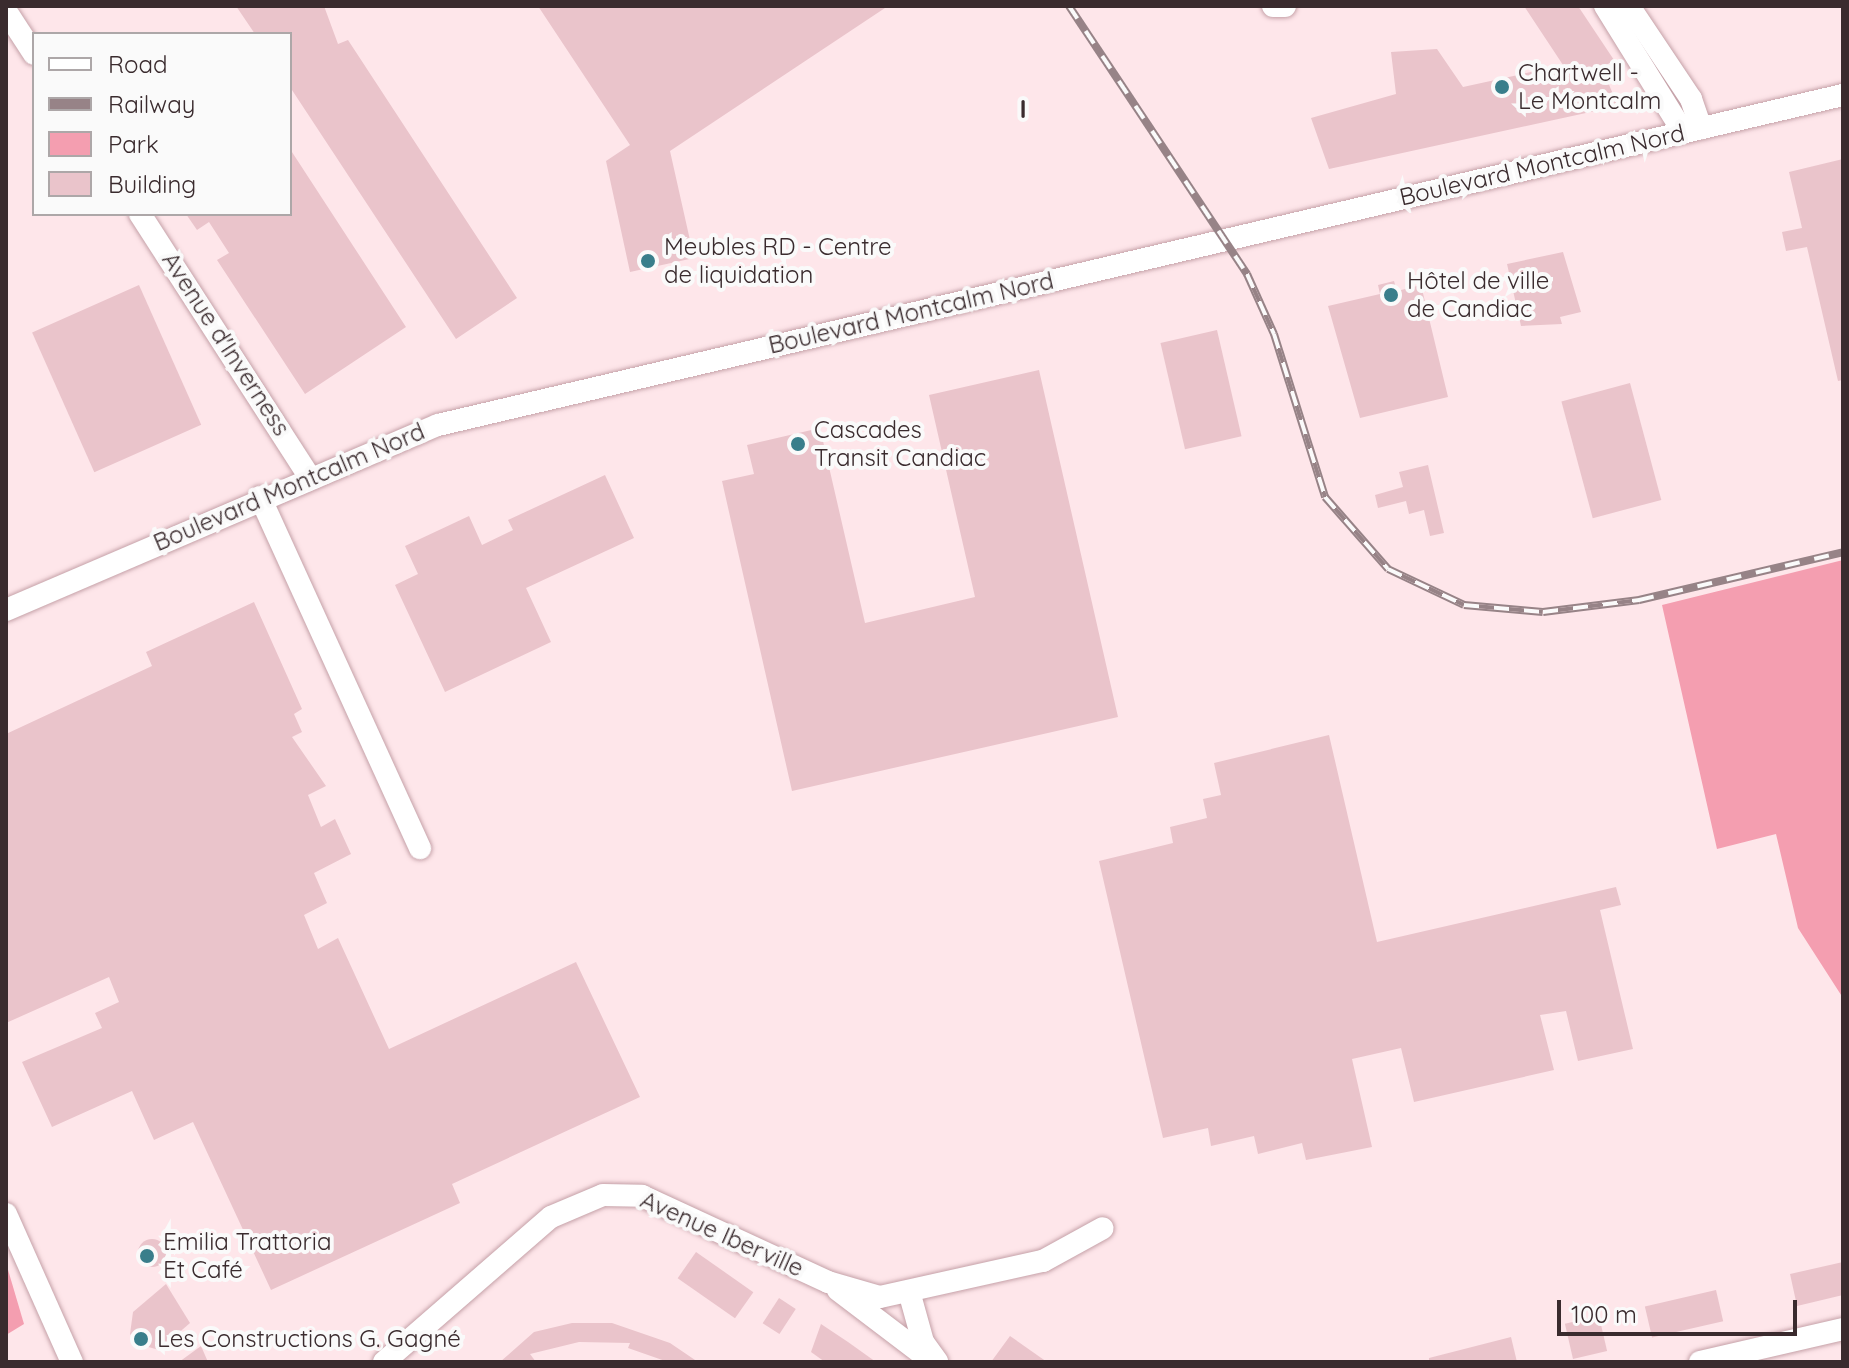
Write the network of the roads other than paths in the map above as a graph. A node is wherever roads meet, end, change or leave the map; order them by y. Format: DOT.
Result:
graph roads {
  1 [pos="1273,6"];
  2 [pos="1285,6"];
  3 [pos="1605,6"];
  4 [pos="1629,6"];
  5 [pos="6,11"];
  6 [pos="32,51"];
  7 [pos="1843,95"];
  8 [pos="1692,130"];
  9 [pos="141,216"];
  10 [pos="309,476"];
  11 [pos="260,497"];
  12 [pos="6,610"];
  13 [pos="420,848"];
  14 [pos="6,1214"];
  15 [pos="1103,1228"];
  16 [pos="828,1282"];
  17 [pos="910,1295"];
  18 [pos="1843,1329"];
  19 [pos="72,1362"];
  20 [pos="384,1362"];
  21 [pos="935,1362"];
  22 [pos="1700,1362"];
  1 -- 2 [label="street"];
  3 -- 8 [label="street"];
  4 -- 8 [label="street"];
  5 -- 6 [label="street"];
  7 -- 8 [label="street, Boulevard Montcalm Nord"];
  8 -- 10 [label="street, Boulevard Montcalm Nord"];
  9 -- 10 [label="street, Avenue d'Inverness"];
  10 -- 11 [label="street, Boulevard Montcalm Nord"];
  11 -- 12 [label="street, Boulevard Montcalm Nord"];
  11 -- 13 [label="street"];
  14 -- 19 [label="street"];
  15 -- 17 [label="street, Avenue Iberville"];
  16 -- 17 [label="street, Avenue Iberville"];
  16 -- 20 [label="street, Avenue Iberville"];
  16 -- 21 [label="street"];
  17 -- 21 [label="street"];
  18 -- 22 [label="street"];
}
